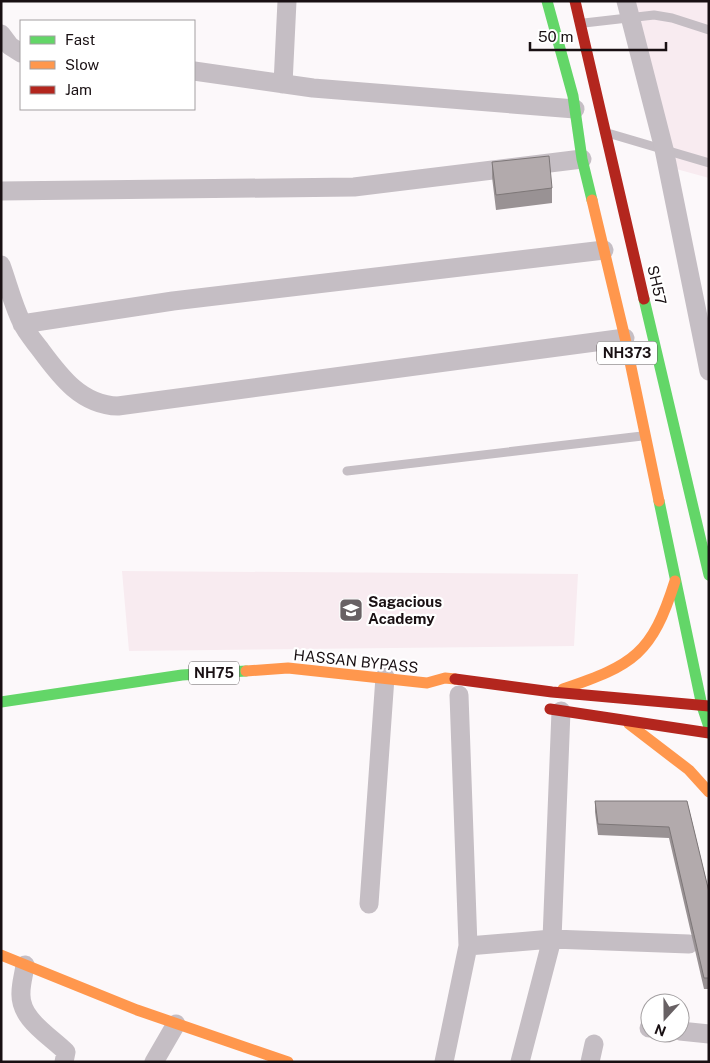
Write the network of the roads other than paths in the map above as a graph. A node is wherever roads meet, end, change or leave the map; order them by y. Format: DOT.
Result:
graph roads {
  1 [pos="287,1"];
  2 [pos="547,1"];
  3 [pos="575,1"];
  4 [pos="628,10"];
  5 [pos="580,23"];
  6 [pos="709,30"];
  7 [pos="1,34"];
  8 [pos="20,52"];
  9 [pos="195,70"];
  10 [pos="283,84"];
  11 [pos="575,109"];
  12 [pos="606,132"];
  13 [pos="664,149"];
  14 [pos="582,159"];
  15 [pos="709,163"];
  16 [pos="1,190"];
  17 [pos="604,250"];
  18 [pos="1,265"];
  19 [pos="22,324"];
  20 [pos="634,326"];
  21 [pos="709,371"];
  22 [pos="644,435"];
  23 [pos="347,471"];
  24 [pos="709,575"];
  25 [pos="675,580"];
  26 [pos="385,677"];
  27 [pos="427,683"];
  28 [pos="552,692"];
  29 [pos="464,696"];
  30 [pos="1,702"];
  31 [pos="706,706"];
  32 [pos="552,709"];
  33 [pos="625,720"];
  34 [pos="709,727"];
  35 [pos="709,733"];
  36 [pos="709,792"];
  37 [pos="369,904"];
  38 [pos="552,939"];
  39 [pos="689,944"];
  40 [pos="468,946"];
  41 [pos="1,955"];
  42 [pos="25,965"];
  43 [pos="176,1024"];
  44 [pos="690,1032"];
  45 [pos="709,1034"];
  46 [pos="64,1062"];
  47 [pos="154,1062"];
  48 [pos="288,1062"];
  49 [pos="444,1062"];
  50 [pos="520,1062"];
  1 -- 10 [label="street"];
  2 -- 11 [label="main road, NH373"];
  3 -- 5 [label="main road, SH57 / NH373"];
  4 -- 5 [label="lane"];
  4 -- 6 [label="lane"];
  4 -- 13 [label="street"];
  5 -- 12 [label="main road, SH57 / NH373"];
  7 -- 8 [label="street"];
  9 -- 10 [label="street"];
  10 -- 11 [label="street"];
  11 -- 14 [label="main road, NH373"];
  12 -- 13 [label="lane"];
  12 -- 20 [label="main road, SH57 / NH373"];
  13 -- 15 [label="lane"];
  13 -- 21 [label="street"];
  14 -- 16 [label="street"];
  14 -- 17 [label="main road, NH373"];
  17 -- 19 [label="street"];
  17 -- 20 [label="main road, NH373"];
  18 -- 19 [label="street"];
  19 -- 20 [label="street"];
  20 -- 22 [label="main road, NH373"];
  20 -- 24 [label="main road, SH57 / NH373"];
  22 -- 23 [label="lane"];
  22 -- 25 [label="main road, NH373"];
  25 -- 28 [label="main road"];
  25 -- 31 [label="main road, NH373"];
  26 -- 27 [label="main road, HASSAN BYPASS / NH75"];
  26 -- 30 [label="main road, HASSAN BYPASS / NH75"];
  26 -- 37 [label="street"];
  27 -- 28 [label="main road, HASSAN BYPASS / NH75"];
  27 -- 29 [label="main road, NH75"];
  28 -- 31 [label="main road, HASSAN BYPASS / NH75"];
  29 -- 40 [label="street"];
  31 -- 34 [label="main road, NH373"];
  32 -- 33 [label="main road"];
  32 -- 38 [label="street"];
  33 -- 35 [label="main road"];
  33 -- 36 [label="main road"];
  38 -- 39 [label="street"];
  38 -- 40 [label="street"];
  38 -- 50 [label="street"];
  40 -- 49 [label="street"];
  41 -- 42 [label="main road"];
  42 -- 43 [label="main road"];
  42 -- 46 [label="street"];
  43 -- 47 [label="street"];
  43 -- 48 [label="main road"];
  44 -- 45 [label="street"];
}
